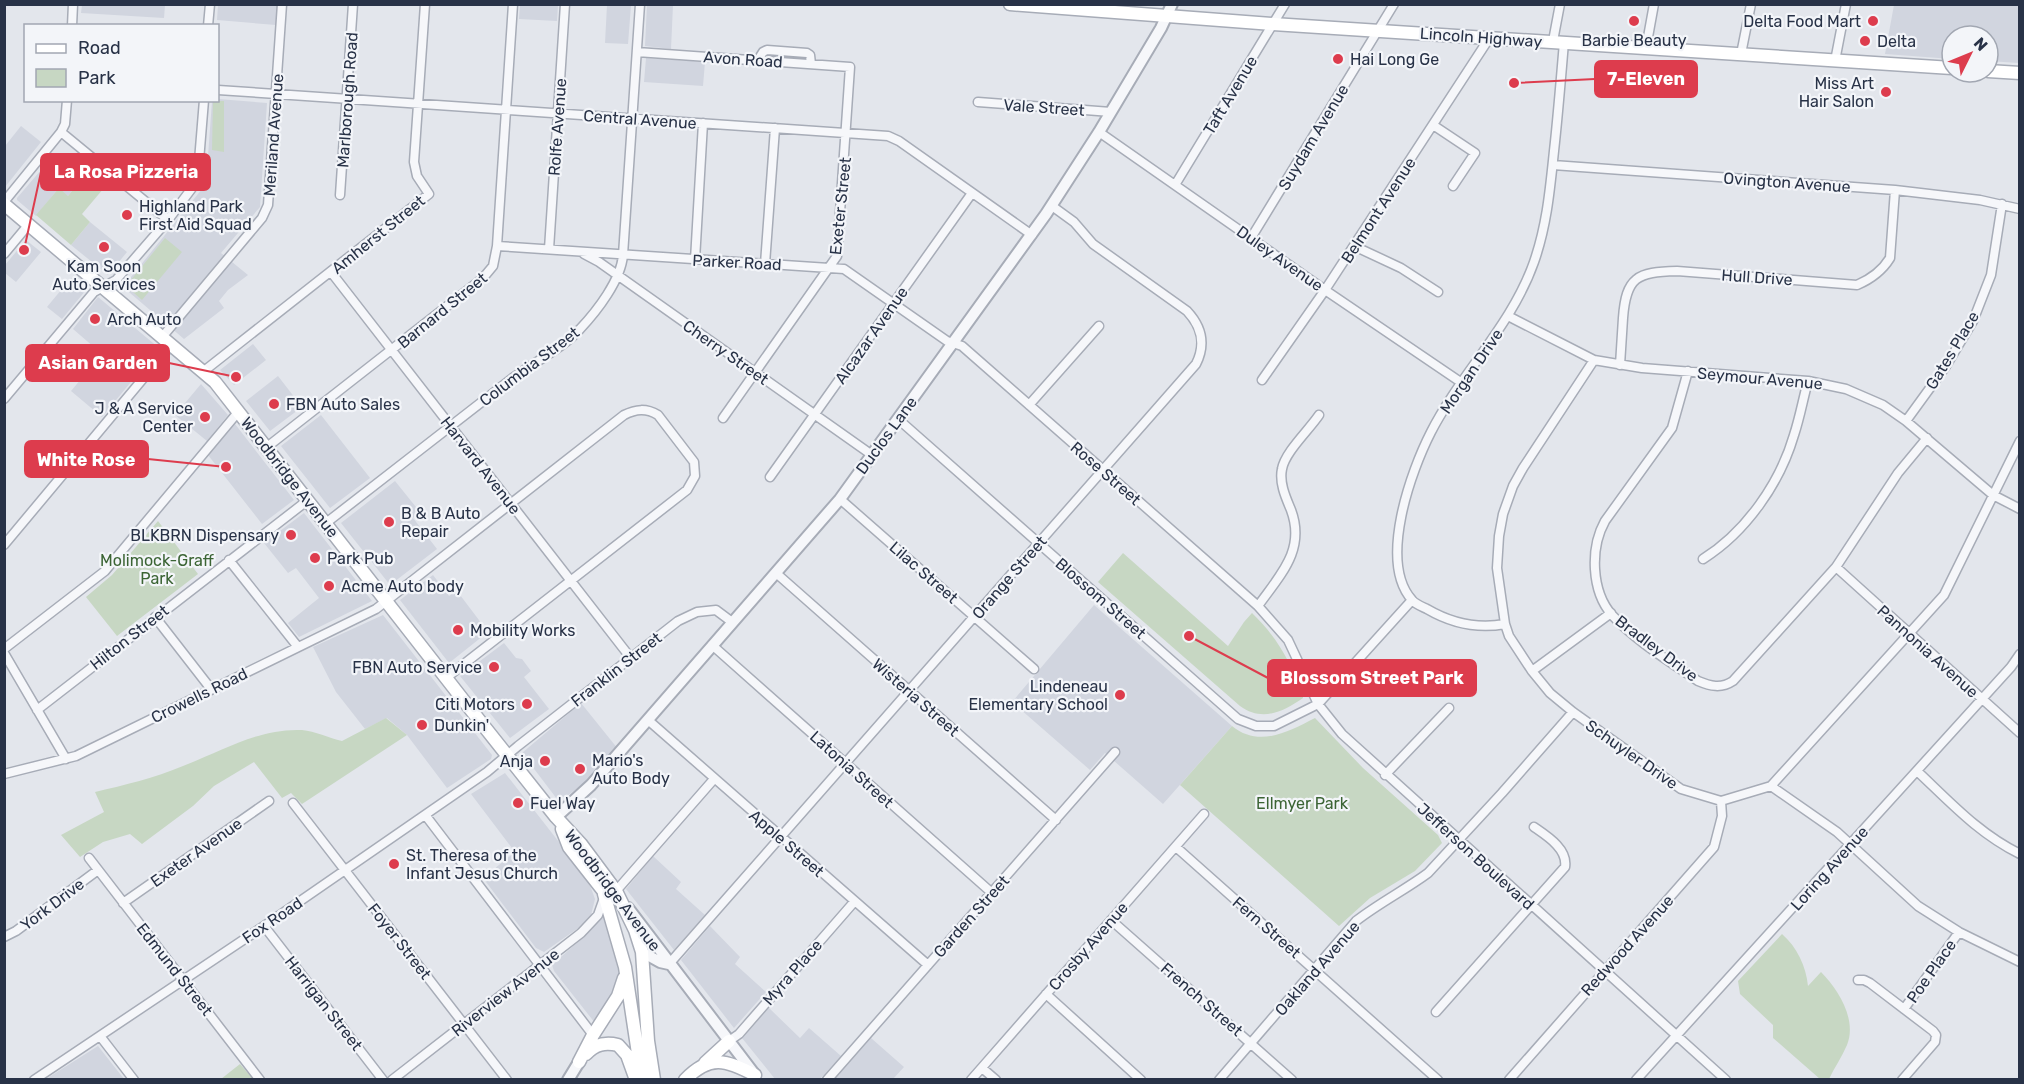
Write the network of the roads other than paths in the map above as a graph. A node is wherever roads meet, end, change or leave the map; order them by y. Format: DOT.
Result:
graph roads {
  1 [pos="73,4"];
  2 [pos="210,4"];
  3 [pos="282,4"];
  4 [pos="353,4"];
  5 [pos="425,4"];
  6 [pos="513,4"];
  7 [pos="565,4"];
  8 [pos="640,4"];
  9 [pos="1010,4"];
  10 [pos="1285,4"];
  11 [pos="1394,4"];
  12 [pos="1560,4"];
  13 [pos="1654,4"];
  14 [pos="1750,4"];
  15 [pos="1846,4"];
  16 [pos="1084,7"];
  17 [pos="1170,10"];
  18 [pos="72,24"];
  19 [pos="208,24"];
  20 [pos="1273,24"];
  21 [pos="1379,30"];
  22 [pos="1490,37"];
  23 [pos="1559,42"];
  24 [pos="1646,48"];
  25 [pos="637,52"];
  26 [pos="1741,54"];
  27 [pos="1835,61"];
  28 [pos="850,67"];
  29 [pos="1940,67"];
  30 [pos="2000,72"];
  31 [pos="2019,73"];
  32 [pos="219,90"];
  33 [pos="277,95"];
  34 [pos="347,99"];
  35 [pos="67,102"];
  36 [pos="204,102"];
  37 [pos="978,102"];
  38 [pos="418,104"];
  39 [pos="505,109"];
  40 [pos="1111,112"];
  41 [pos="558,113"];
  42 [pos="633,118"];
  43 [pos="703,123"];
  44 [pos="1432,126"];
  45 [pos="775,128"];
  46 [pos="61,132"];
  47 [pos="1099,132"];
  48 [pos="847,133"];
  49 [pos="1552,165"];
  50 [pos="1175,185"];
  51 [pos="1453,186"];
  52 [pos="1895,190"];
  53 [pos="972,193"];
  54 [pos="340,195"];
  55 [pos="4,203"];
  56 [pos="2002,204"];
  57 [pos="1052,206"];
  58 [pos="2019,209"];
  59 [pos="168,220"];
  60 [pos="29,225"];
  61 [pos="1032,235"];
  62 [pos="1251,238"];
  63 [pos="497,246"];
  64 [pos="1354,246"];
  65 [pos="549,249"];
  66 [pos="579,251"];
  67 [pos="4,254"];
  68 [pos="623,255"];
  69 [pos="695,260"];
  70 [pos="765,264"];
  71 [pos="831,267"];
  72 [pos="332,272"];
  73 [pos="618,276"];
  74 [pos="104,287"];
  75 [pos="1325,290"];
  76 [pos="1438,292"];
  77 [pos="893,304"];
  78 [pos="1508,316"];
  79 [pos="1100,327"];
  80 [pos="167,340"];
  81 [pos="954,344"];
  82 [pos="392,350"];
  83 [pos="1594,360"];
  84 [pos="1620,365"];
  85 [pos="204,371"];
  86 [pos="1688,371"];
  87 [pos="756,374"];
  88 [pos="1262,380"];
  89 [pos="1808,381"];
  90 [pos="1462,383"];
  91 [pos="4,399"];
  92 [pos="1029,405"];
  93 [pos="239,411"];
  94 [pos="815,415"];
  95 [pos="1319,416"];
  96 [pos="723,418"];
  97 [pos="898,419"];
  98 [pos="1906,421"];
  99 [pos="451,426"];
  100 [pos="1927,438"];
  101 [pos="2019,441"];
  102 [pos="267,447"];
  103 [pos="872,455"];
  104 [pos="1103,471"];
  105 [pos="770,477"];
  106 [pos="1993,495"];
  107 [pos="840,499"];
  108 [pos="308,500"];
  109 [pos="511,503"];
  110 [pos="2019,509"];
  111 [pos="326,523"];
  112 [pos="1039,543"];
  113 [pos="4,545"];
  114 [pos="1703,559"];
  115 [pos="229,560"];
  116 [pos="1836,567"];
  117 [pos="776,573"];
  118 [pos="571,581"];
  119 [pos="1412,600"];
  120 [pos="386,601"];
  121 [pos="1258,606"];
  122 [pos="1611,614"];
  123 [pos="975,616"];
  124 [pos="154,617"];
  125 [pos="732,622"];
  126 [pos="1505,624"];
  127 [pos="1908,633"];
  128 [pos="712,645"];
  129 [pos="298,647"];
  130 [pos="4,651"];
  131 [pos="2019,654"];
  132 [pos="630,657"];
  133 [pos="1034,669"];
  134 [pos="1532,671"];
  135 [pos="446,678"];
  136 [pos="211,689"];
  137 [pos="909,691"];
  138 [pos="1981,699"];
  139 [pos="1318,704"];
  140 [pos="1449,708"];
  141 [pos="37,710"];
  142 [pos="1573,712"];
  143 [pos="648,720"];
  144 [pos="2019,733"];
  145 [pos="1115,752"];
  146 [pos="507,756"];
  147 [pos="66,759"];
  148 [pos="846,763"];
  149 [pos="1917,771"];
  150 [pos="4,774"];
  151 [pos="1385,775"];
  152 [pos="714,778"];
  153 [pos="1771,786"];
  154 [pos="269,801"];
  155 [pos="1721,801"];
  156 [pos="293,803"];
  157 [pos="1204,814"];
  158 [pos="426,816"];
  159 [pos="556,817"];
  160 [pos="1056,820"];
  161 [pos="1534,827"];
  162 [pos="781,837"];
  163 [pos="1459,840"];
  164 [pos="1850,845"];
  165 [pos="1176,847"];
  166 [pos="2019,854"];
  167 [pos="89,858"];
  168 [pos="98,870"];
  169 [pos="345,870"];
  170 [pos="610,893"];
  171 [pos="992,893"];
  172 [pos="854,902"];
  173 [pos="123,903"];
  174 [pos="1531,905"];
  175 [pos="1111,920"];
  176 [pos="264,926"];
  177 [pos="1959,932"];
  178 [pos="4,937"];
  179 [pos="642,952"];
  180 [pos="2019,962"];
  181 [pos="540,964"];
  182 [pos="669,964"];
  183 [pos="928,965"];
  184 [pos="625,968"];
  185 [pos="1314,969"];
  186 [pos="1605,970"];
  187 [pos="183,980"];
  188 [pos="1858,980"];
  189 [pos="1046,994"];
  190 [pos="1904,1009"];
  191 [pos="1436,1012"];
  192 [pos="464,1023"];
  193 [pos="593,1035"];
  194 [pos="1677,1035"];
  195 [pos="100,1036"];
  196 [pos="729,1041"];
  197 [pos="1251,1043"];
  198 [pos="579,1062"];
  199 [pos="704,1064"];
  200 [pos="982,1068"];
  201 [pos="756,1077"];
  202 [pos="34,1080"];
  203 [pos="134,1080"];
  204 [pos="260,1080"];
  205 [pos="383,1080"];
  206 [pos="392,1080"];
  207 [pos="507,1080"];
  208 [pos="568,1080"];
  209 [pos="636,1080"];
  210 [pos="642,1080"];
  211 [pos="654,1080"];
  212 [pos="685,1080"];
  213 [pos="827,1080"];
  214 [pos="971,1080"];
  215 [pos="996,1080"];
  216 [pos="1141,1080"];
  217 [pos="1219,1080"];
  218 [pos="1292,1080"];
  219 [pos="1438,1080"];
  220 [pos="1509,1080"];
  221 [pos="1636,1080"];
  222 [pos="1726,1080"];
  223 [pos="1902,1080"];
  1 -- 18 [label="street"];
  2 -- 19 [label="street"];
  3 -- 33 [label="street, Meriland Avenue"];
  4 -- 34 [label="street, Marlborough Road"];
  5 -- 38 [label="street, Amherst Street"];
  6 -- 39 [label="street, Barnard Street"];
  7 -- 41 [label="street, Rolfe Avenue"];
  8 -- 25 [label="street, Columbia Street"];
  9 -- 16 [label="main road, Lincoln Highway"];
  10 -- 20 [label="street, Taft Avenue"];
  11 -- 21 [label="street, Suydam Avenue"];
  12 -- 23 [label="street, Morgan Drive"];
  13 -- 24 [label="street"];
  14 -- 26 [label="street"];
  15 -- 27 [label="street"];
  16 -- 17 [label="main road, Lincoln Highway"];
  17 -- 20 [label="main road, Lincoln Highway"];
  17 -- 40 [label="street, Duclos Lane"];
  20 -- 21 [label="main road, Lincoln Highway"];
  20 -- 50 [label="street, Taft Avenue"];
  21 -- 22 [label="main road, Lincoln Highway"];
  21 -- 62 [label="street, Suydam Avenue"];
  22 -- 23 [label="main road, Lincoln Highway"];
  22 -- 44 [label="street, Belmont Avenue"];
  23 -- 24 [label="main road, Lincoln Highway"];
  23 -- 49 [label="street, Morgan Drive"];
  24 -- 26 [label="main road, Lincoln Highway"];
  25 -- 28 [label="street, Avon Road"];
  25 -- 42 [label="street, Columbia Street"];
  26 -- 27 [label="main road, Lincoln Highway"];
  27 -- 29 [label="main road, Lincoln Highway"];
  28 -- 48 [label="street, Exeter Street"];
  30 -- 31 [label="main road"];
  32 -- 33 [label="street, Central Avenue"];
  33 -- 34 [label="street, Central Avenue"];
  33 -- 80 [label="street, Meriland Avenue"];
  34 -- 38 [label="street, Central Avenue"];
  34 -- 54 [label="street, Marlborough Road"];
  35 -- 46 [label="street"];
  36 -- 59 [label="street"];
  37 -- 40 [label="street, Vale Street"];
  38 -- 39 [label="street, Central Avenue"];
  38 -- 72 [label="street, Amherst Street"];
  39 -- 41 [label="street, Central Avenue"];
  39 -- 63 [label="street, Barnard Street"];
  40 -- 47 [label="street, Duclos Lane"];
  41 -- 42 [label="street, Central Avenue"];
  41 -- 65 [label="street, Rolfe Avenue"];
  42 -- 43 [label="street, Central Avenue"];
  42 -- 68 [label="street, Columbia Street"];
  43 -- 45 [label="street, Central Avenue"];
  43 -- 69 [label="street"];
  44 -- 51 [label="street"];
  44 -- 64 [label="street, Belmont Avenue"];
  45 -- 48 [label="street, Central Avenue"];
  45 -- 70 [label="street"];
  46 -- 55 [label="street"];
  46 -- 59 [label="street"];
  47 -- 50 [label="street, Duley Avenue"];
  47 -- 57 [label="street, Duclos Lane"];
  48 -- 53 [label="street, Central Avenue"];
  48 -- 71 [label="street, Exeter Street"];
  49 -- 52 [label="street, Ovington Avenue"];
  49 -- 78 [label="street, Morgan Drive"];
  50 -- 62 [label="street, Duley Avenue"];
  52 -- 56 [label="street, Ovington Avenue"];
  52 -- 84 [label="street, Hull Drive"];
  53 -- 61 [label="street, Central Avenue"];
  53 -- 77 [label="street, Alcazar Avenue"];
  55 -- 60 [label="main road, Woodbridge Avenue"];
  56 -- 58 [label="street, Ovington Avenue"];
  56 -- 98 [label="street, Gates Place"];
  57 -- 61 [label="street, Duclos Lane"];
  57 -- 104 [label="street, Orange Street"];
  59 -- 74 [label="street"];
  60 -- 67 [label="street"];
  60 -- 74 [label="main road, Woodbridge Avenue"];
  61 -- 81 [label="street, Duclos Lane"];
  62 -- 75 [label="street, Duley Avenue"];
  63 -- 65 [label="street, Parker Road"];
  63 -- 82 [label="street, Barnard Street"];
  64 -- 75 [label="street, Belmont Avenue"];
  64 -- 76 [label="street"];
  65 -- 66 [label="street, Parker Road"];
  66 -- 68 [label="street, Parker Road"];
  66 -- 73 [label="street, Cherry Street"];
  68 -- 69 [label="street, Parker Road"];
  68 -- 73 [label="street, Columbia Street"];
  69 -- 70 [label="street, Parker Road"];
  70 -- 71 [label="street, Parker Road"];
  71 -- 77 [label="street, Parker Road"];
  71 -- 87 [label="street, Exeter Street"];
  72 -- 82 [label="street, Harvard Avenue"];
  72 -- 85 [label="street, Amherst Street"];
  73 -- 87 [label="street, Cherry Street"];
  73 -- 99 [label="street, Columbia Street"];
  74 -- 80 [label="main road, Woodbridge Avenue"];
  74 -- 91 [label="street"];
  75 -- 88 [label="street, Belmont Avenue"];
  75 -- 90 [label="street, Duley Avenue"];
  77 -- 81 [label="street, Parker Road"];
  77 -- 94 [label="street, Alcazar Avenue"];
  78 -- 83 [label="street, Seymour Avenue"];
  78 -- 90 [label="street, Morgan Drive"];
  79 -- 92 [label="street"];
  80 -- 85 [label="main road, Woodbridge Avenue"];
  80 -- 113 [label="street, Meriland Avenue"];
  81 -- 92 [label="street, Rose Street"];
  81 -- 97 [label="street, Duclos Lane"];
  82 -- 99 [label="street, Harvard Avenue"];
  82 -- 102 [label="street, Barnard Street"];
  83 -- 84 [label="street, Seymour Avenue"];
  83 -- 126 [label="street, Schuyler Drive"];
  84 -- 86 [label="street, Seymour Avenue"];
  85 -- 93 [label="main road, Woodbridge Avenue"];
  86 -- 89 [label="street, Seymour Avenue"];
  86 -- 122 [label="street, Bradley Drive"];
  87 -- 94 [label="street, Cherry Street"];
  87 -- 96 [label="street, Exeter Street"];
  89 -- 98 [label="street, Seymour Avenue"];
  89 -- 114 [label="street"];
  90 -- 119 [label="street, Morgan Drive"];
  92 -- 104 [label="street, Rose Street"];
  93 -- 102 [label="main road, Woodbridge Avenue"];
  93 -- 130 [label="street"];
  94 -- 103 [label="street, Cherry Street"];
  94 -- 105 [label="street, Alcazar Avenue"];
  95 -- 121 [label="street"];
  97 -- 103 [label="street, Duclos Lane"];
  97 -- 112 [label="street, Blossom Street"];
  98 -- 100 [label="street, Seymour Avenue"];
  99 -- 109 [label="street, Harvard Avenue"];
  99 -- 111 [label="street, Columbia Street"];
  100 -- 106 [label="street, Seymour Avenue"];
  100 -- 116 [label="street, Bradley Drive"];
  101 -- 106 [label="street"];
  102 -- 108 [label="main road, Woodbridge Avenue"];
  103 -- 107 [label="street, Duclos Lane"];
  104 -- 112 [label="street, Orange Street"];
  104 -- 121 [label="street, Rose Street"];
  106 -- 110 [label="street, Seymour Avenue"];
  106 -- 127 [label="street"];
  107 -- 117 [label="street, Duclos Lane"];
  107 -- 123 [label="street, Lilac Street"];
  108 -- 111 [label="main road, Woodbridge Avenue"];
  108 -- 115 [label="street, Hilton Street"];
  109 -- 118 [label="street, Harvard Avenue"];
  109 -- 118 [label="street, Crowells Road"];
  109 -- 120 [label="street, Crowells Road"];
  111 -- 120 [label="main road, Woodbridge Avenue"];
  112 -- 123 [label="street, Orange Street"];
  112 -- 139 [label="street, Blossom Street"];
  115 -- 124 [label="street, Hilton Street"];
  115 -- 129 [label="street"];
  116 -- 122 [label="street, Bradley Drive"];
  116 -- 127 [label="street, Pannonia Avenue"];
  117 -- 125 [label="street, Duclos Lane"];
  117 -- 137 [label="street, Wisteria Street"];
  118 -- 132 [label="street, Harvard Avenue"];
  118 -- 135 [label="street"];
  119 -- 126 [label="street"];
  119 -- 139 [label="street"];
  120 -- 129 [label="street, Crowells Road"];
  120 -- 135 [label="main road, Woodbridge Avenue"];
  121 -- 139 [label="street, Jefferson Boulevard"];
  122 -- 134 [label="street"];
  123 -- 133 [label="street, Lilac Street"];
  123 -- 137 [label="street, Orange Street"];
  124 -- 136 [label="street"];
  124 -- 141 [label="street, Hilton Street"];
  125 -- 128 [label="street, Duclos Lane"];
  125 -- 132 [label="street, Franklin Street"];
  126 -- 134 [label="street, Schuyler Drive"];
  127 -- 138 [label="street, Pannonia Avenue"];
  127 -- 153 [label="street"];
  128 -- 143 [label="street, Duclos Lane"];
  128 -- 148 [label="street, Latonia Street"];
  129 -- 136 [label="street, Crowells Road"];
  130 -- 141 [label="street"];
  131 -- 138 [label="street, Loring Avenue"];
  132 -- 146 [label="street, Franklin Street"];
  134 -- 142 [label="street, Schuyler Drive"];
  135 -- 146 [label="main road, Woodbridge Avenue"];
  136 -- 147 [label="street, Crowells Road"];
  137 -- 148 [label="street, Orange Street"];
  137 -- 160 [label="street, Wisteria Street"];
  138 -- 144 [label="street, Pannonia Avenue"];
  138 -- 149 [label="street, Loring Avenue"];
  139 -- 151 [label="street, Jefferson Boulevard"];
  140 -- 151 [label="street"];
  141 -- 147 [label="street"];
  142 -- 155 [label="street, Schuyler Drive"];
  142 -- 163 [label="street, Oakland Avenue"];
  143 -- 152 [label="street, Apple Street"];
  143 -- 159 [label="street, Duclos Lane"];
  145 -- 160 [label="street, Garden Street"];
  146 -- 158 [label="street, Fox Road"];
  146 -- 159 [label="main road, Woodbridge Avenue"];
  147 -- 150 [label="street, Crowells Road"];
  148 -- 162 [label="street, Orange Street"];
  148 -- 171 [label="street, Latonia Street"];
  149 -- 164 [label="street, Loring Avenue"];
  149 -- 166 [label="street"];
  151 -- 163 [label="street, Jefferson Boulevard"];
  152 -- 162 [label="street, Apple Street"];
  152 -- 170 [label="street, Riverview Avenue"];
  153 -- 155 [label="street"];
  153 -- 164 [label="street"];
  154 -- 173 [label="street, Exeter Avenue"];
  155 -- 186 [label="street, Redwood Avenue"];
  156 -- 169 [label="street, Foyer Street"];
  157 -- 165 [label="street, Crosby Avenue"];
  158 -- 169 [label="street, Fox Road"];
  158 -- 181 [label="street"];
  159 -- 170 [label="main road, Woodbridge Avenue"];
  160 -- 171 [label="street, Garden Street"];
  161 -- 174 [label="street"];
  162 -- 172 [label="street, Apple Street"];
  162 -- 182 [label="street, Orange Street"];
  163 -- 174 [label="street, Jefferson Boulevard"];
  163 -- 185 [label="street, Oakland Avenue"];
  164 -- 177 [label="street"];
  164 -- 194 [label="street, Loring Avenue"];
  165 -- 175 [label="street, Crosby Avenue"];
  165 -- 185 [label="street, Fern Street"];
  167 -- 168 [label="street, Edmund Street"];
  168 -- 173 [label="street, Edmund Street"];
  168 -- 178 [label="street, York Drive"];
  169 -- 176 [label="street, Fox Road"];
  169 -- 192 [label="street, Foyer Street"];
  170 -- 179 [label="main road"];
  170 -- 181 [label="street, Riverview Avenue"];
  170 -- 182 [label="street, Woodbridge Avenue"];
  170 -- 184 [label="main road"];
  171 -- 183 [label="street, Garden Street"];
  172 -- 183 [label="street, Apple Street"];
  172 -- 196 [label="street, Myra Place"];
  173 -- 187 [label="street, Edmund Street"];
  174 -- 186 [label="street, Jefferson Boulevard"];
  174 -- 191 [label="street"];
  175 -- 189 [label="street, Crosby Avenue"];
  175 -- 197 [label="street, French Street"];
  176 -- 187 [label="street, Fox Road"];
  176 -- 205 [label="street, Harrigan Street"];
  177 -- 180 [label="street"];
  177 -- 190 [label="street, Poe Place"];
  179 -- 182 [label="street, Woodbridge Avenue"];
  179 -- 211 [label="main road"];
  181 -- 192 [label="street, Riverview Avenue"];
  181 -- 193 [label="street"];
  182 -- 196 [label="street, Woodbridge Avenue"];
  183 -- 213 [label="street, Garden Street"];
  184 -- 193 [label="main road"];
  184 -- 210 [label="main road"];
  185 -- 197 [label="street, Oakland Avenue"];
  185 -- 219 [label="street, Fern Street"];
  186 -- 194 [label="street, Jefferson Boulevard"];
  186 -- 220 [label="street, Redwood Avenue"];
  187 -- 195 [label="street, Fox Road"];
  187 -- 204 [label="street, Edmund Street"];
  188 -- 190 [label="street"];
  189 -- 200 [label="street, Crosby Avenue"];
  189 -- 216 [label="street"];
  190 -- 223 [label="street"];
  192 -- 206 [label="street, Riverview Avenue"];
  192 -- 207 [label="street, Foyer Street"];
  193 -- 198 [label="main road"];
  194 -- 221 [label="street, Loring Avenue"];
  194 -- 222 [label="street, Jefferson Boulevard"];
  195 -- 202 [label="street, Fox Road"];
  195 -- 203 [label="street"];
  196 -- 199 [label="main road"];
  196 -- 201 [label="street, Woodbridge Avenue"];
  197 -- 217 [label="street, Oakland Avenue"];
  197 -- 218 [label="street, French Street"];
  198 -- 208 [label="street"];
  198 -- 209 [label="main road"];
  199 -- 201 [label="main road"];
  199 -- 212 [label="main road"];
  200 -- 214 [label="street, Crosby Avenue"];
  200 -- 215 [label="street"];
}
